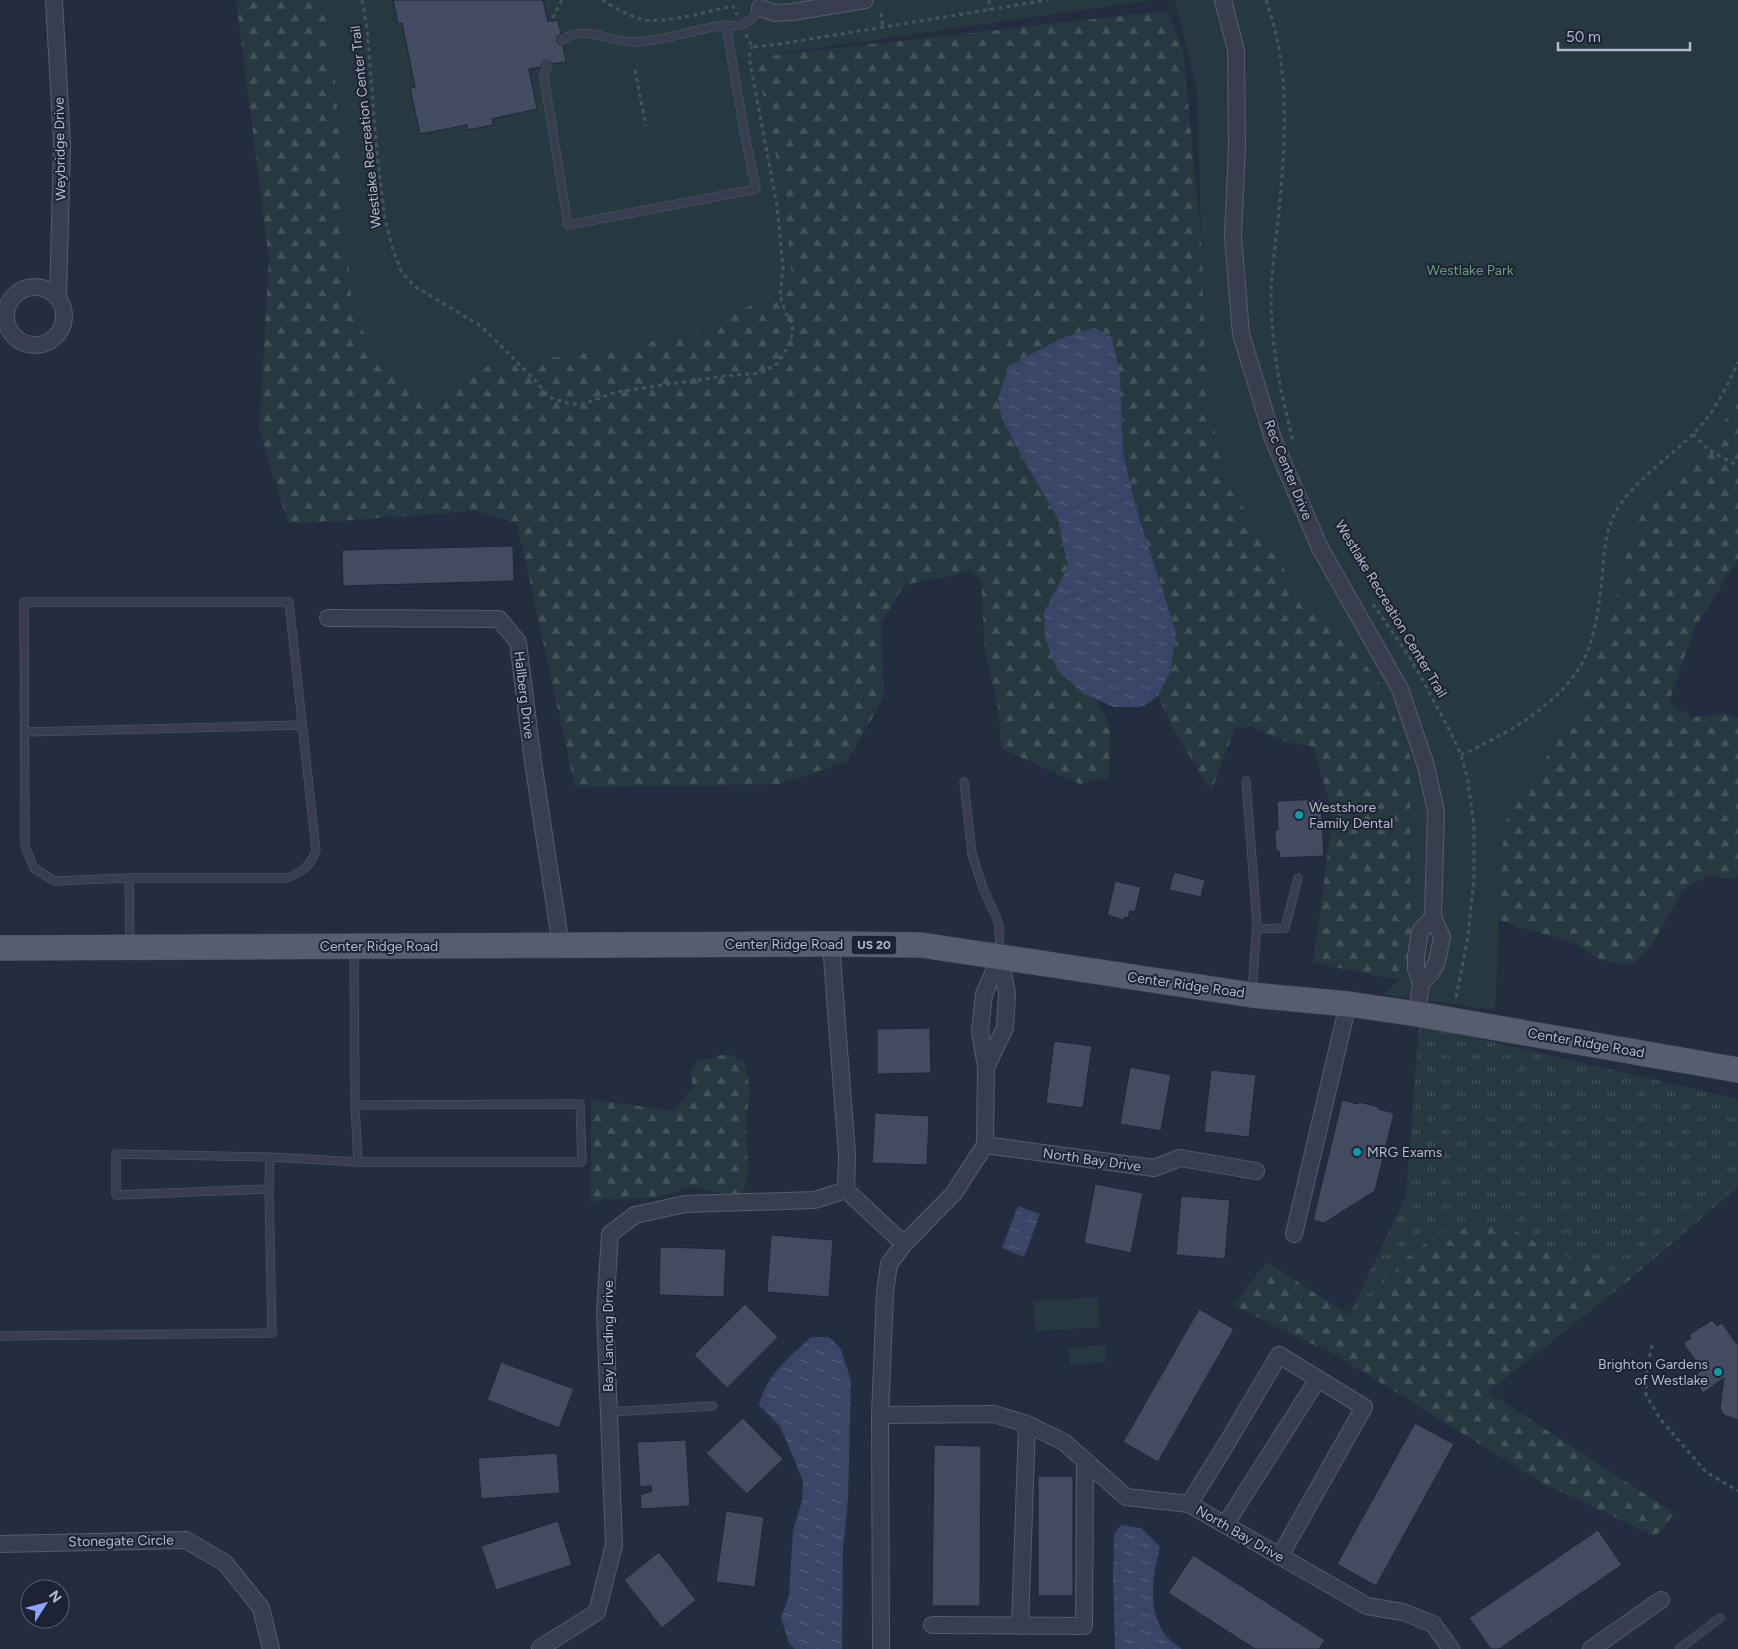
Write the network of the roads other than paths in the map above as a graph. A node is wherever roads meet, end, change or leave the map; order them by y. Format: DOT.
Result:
graph roads {
  1 [pos="54,0"];
  2 [pos="865,0"];
  3 [pos="1222,0"];
  4 [pos="760,8"];
  5 [pos="726,25"];
  6 [pos="562,40"];
  7 [pos="547,66"];
  8 [pos="58,298"];
  9 [pos="328,618"];
  10 [pos="302,725"];
  11 [pos="25,732"];
  12 [pos="1246,781"];
  13 [pos="964,782"];
  14 [pos="129,878"];
  15 [pos="1298,878"];
  16 [pos="1434,917"];
  17 [pos="1257,929"];
  18 [pos="831,944"];
  19 [pos="354,946"];
  20 [pos="561,946"];
  21 [pos="0,948"];
  22 [pos="130,948"];
  23 [pos="1000,958"];
  24 [pos="1421,983"];
  25 [pos="1252,995"];
  26 [pos="1348,1004"];
  27 [pos="1417,1014"];
  28 [pos="986,1067"];
  29 [pos="1738,1070"];
  30 [pos="355,1104"];
  31 [pos="984,1144"];
  32 [pos="270,1157"];
  33 [pos="358,1162"];
  34 [pos="1256,1171"];
  35 [pos="269,1189"];
  36 [pos="846,1190"];
  37 [pos="1294,1234"];
  38 [pos="904,1244"];
  39 [pos="0,1336"];
  40 [pos="1318,1379"];
  41 [pos="713,1406"];
  42 [pos="609,1412"];
  43 [pos="880,1416"];
  44 [pos="1027,1424"];
  45 [pos="1086,1461"];
  46 [pos="1189,1504"];
  47 [pos="1225,1525"];
  48 [pos="0,1544"];
  49 [pos="1280,1556"];
  50 [pos="1661,1600"];
  51 [pos="1720,1618"];
  52 [pos="932,1625"];
  53 [pos="1020,1626"];
  54 [pos="540,1648"];
  55 [pos="271,1649"];
  56 [pos="881,1649"];
  57 [pos="1451,1649"];
  58 [pos="1591,1649"];
  59 [pos="1679,1649"];
  1 -- 8 [label="street, Weybridge Drive"];
  2 -- 4 [label="street"];
  3 -- 16 [label="street, Rec Center Drive"];
  4 -- 5 [label="lane"];
  5 -- 6 [label="lane"];
  5 -- 7 [label="lane"];
  9 -- 20 [label="street, Hallberg Drive"];
  10 -- 11 [label="lane"];
  10 -- 11 [label="lane"];
  10 -- 14 [label="lane"];
  11 -- 14 [label="lane"];
  12 -- 17 [label="lane"];
  13 -- 23 [label="lane"];
  14 -- 22 [label="lane"];
  15 -- 17 [label="lane"];
  16 -- 24 [label="street, Rec Center Drive"];
  16 -- 24 [label="street, Rec Center Drive"];
  17 -- 25 [label="lane"];
  18 -- 20 [label="main road, Center Ridge Road / US 20"];
  18 -- 23 [label="main road, Center Ridge Road / US 20"];
  18 -- 36 [label="street"];
  19 -- 20 [label="main road, Center Ridge Road / US 20"];
  19 -- 22 [label="main road, Center Ridge Road / US 20"];
  19 -- 30 [label="lane"];
  21 -- 22 [label="main road, Center Ridge Road / US 20"];
  23 -- 25 [label="main road, Center Ridge Road / US 20"];
  23 -- 28 [label="street"];
  23 -- 28 [label="street"];
  24 -- 27 [label="street, Rec Center Drive"];
  25 -- 26 [label="main road, Center Ridge Road / US 20"];
  26 -- 27 [label="main road, Center Ridge Road / US 20"];
  26 -- 37 [label="street"];
  27 -- 29 [label="main road, Center Ridge Road / US 20"];
  28 -- 31 [label="street"];
  30 -- 33 [label="lane"];
  30 -- 33 [label="lane"];
  31 -- 34 [label="street, North Bay Drive"];
  31 -- 38 [label="street"];
  32 -- 33 [label="lane"];
  32 -- 35 [label="lane"];
  32 -- 35 [label="lane"];
  35 -- 39 [label="lane"];
  36 -- 38 [label="street"];
  36 -- 42 [label="street, Bay Landing Drive"];
  38 -- 43 [label="street"];
  40 -- 46 [label="street"];
  40 -- 47 [label="street"];
  40 -- 49 [label="street"];
  41 -- 42 [label="lane"];
  42 -- 54 [label="street, Bay Landing Drive"];
  43 -- 44 [label="street, North Bay Drive"];
  43 -- 56 [label="street"];
  44 -- 45 [label="street, North Bay Drive"];
  44 -- 53 [label="street"];
  45 -- 46 [label="street, North Bay Drive"];
  45 -- 53 [label="street"];
  46 -- 47 [label="street, North Bay Drive"];
  47 -- 49 [label="street, North Bay Drive"];
  48 -- 55 [label="street, Stonegate Circle"];
  49 -- 57 [label="street, North Bay Drive"];
  50 -- 58 [label="street"];
  51 -- 59 [label="lane"];
  52 -- 53 [label="street"];
}
